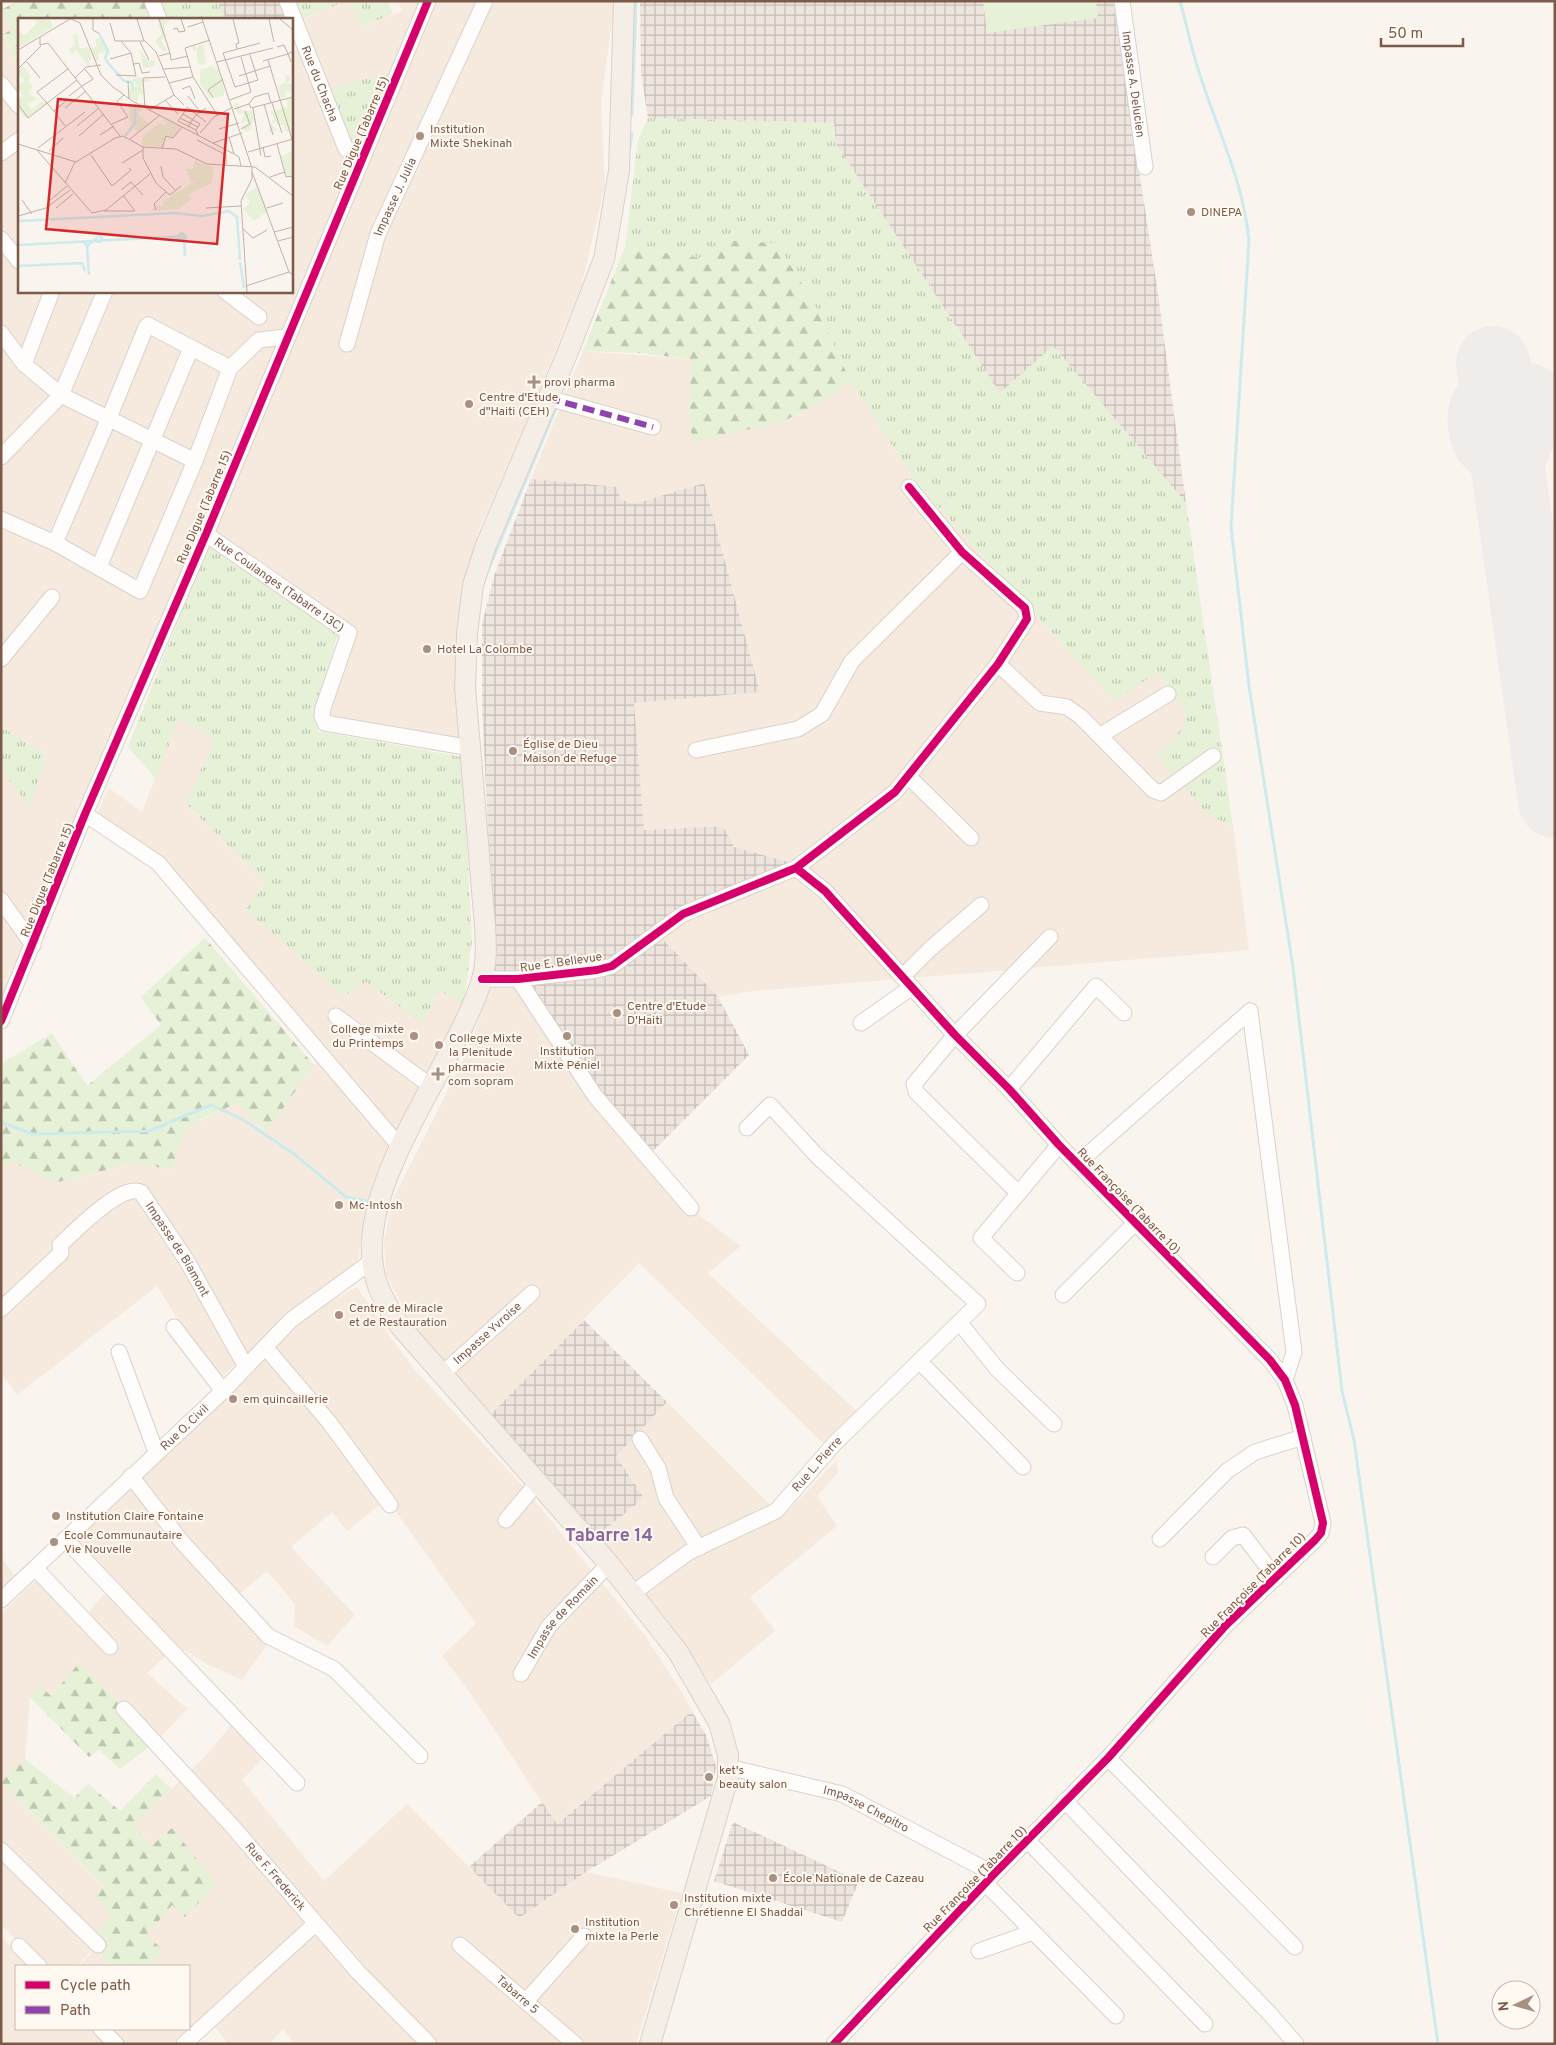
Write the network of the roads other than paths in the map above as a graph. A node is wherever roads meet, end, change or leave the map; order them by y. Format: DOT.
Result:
graph roads {
  1 [pos="152,1"];
  2 [pos="287,1"];
  3 [pos="428,1"];
  4 [pos="485,1"];
  5 [pos="624,1"];
  6 [pos="1122,1"];
  7 [pos="159,18"];
  8 [pos="1,84"];
  9 [pos="18,105"];
  10 [pos="18,141"];
  11 [pos="1,153"];
  12 [pos="363,158"];
  13 [pos="1145,167"];
  14 [pos="1,239"];
  15 [pos="18,260"];
  16 [pos="105,292"];
  17 [pos="226,292"];
  18 [pos="48,294"];
  19 [pos="259,317"];
  20 [pos="1,333"];
  21 [pos="286,337"];
  22 [pos="347,344"];
  23 [pos="191,348"];
  24 [pos="24,364"];
  25 [pos="230,368"];
  26 [pos="61,394"];
  27 [pos="548,398"];
  28 [pos="109,418"];
  29 [pos="653,427"];
  30 [pos="151,440"];
  31 [pos="1,457"];
  32 [pos="195,461"];
  33 [pos="909,487"];
  34 [pos="1,519"];
  35 [pos="206,534"];
  36 [pos="55,543"];
  37 [pos="962,552"];
  38 [pos="98,567"];
  39 [pos="52,597"];
  40 [pos="1,658"];
  41 [pos="998,664"];
  42 [pos="1168,694"];
  43 [pos="1100,735"];
  44 [pos="471,748"];
  45 [pos="696,750"];
  46 [pos="1213,756"];
  47 [pos="908,776"];
  48 [pos="85,814"];
  49 [pos="971,838"];
  50 [pos="796,868"];
  51 [pos="1,900"];
  52 [pos="980,905"];
  53 [pos="1050,936"];
  54 [pos="33,945"];
  55 [pos="482,979"];
  56 [pos="518,979"];
  57 [pos="907,982"];
  58 [pos="6,996"];
  59 [pos="1124,1013"];
  60 [pos="336,1016"];
  61 [pos="1,1021"];
  62 [pos="861,1023"];
  63 [pos="955,1035"];
  64 [pos="432,1088"];
  65 [pos="1009,1088"];
  66 [pos="747,1128"];
  67 [pos="1059,1145"];
  68 [pos="400,1148"];
  69 [pos="1077,1164"];
  70 [pos="1018,1194"];
  71 [pos="691,1208"];
  72 [pos="1134,1224"];
  73 [pos="372,1261"];
  74 [pos="1017,1274"];
  75 [pos="532,1293"];
  76 [pos="1063,1295"];
  77 [pos="1,1309"];
  78 [pos="959,1322"];
  79 [pos="174,1327"];
  80 [pos="265,1347"];
  81 [pos="118,1352"];
  82 [pos="919,1361"];
  83 [pos="246,1367"];
  84 [pos="442,1374"];
  85 [pos="1285,1380"];
  86 [pos="223,1391"];
  87 [pos="1054,1424"];
  88 [pos="1303,1437"];
  89 [pos="640,1439"];
  90 [pos="156,1452"];
  91 [pos="1023,1467"];
  92 [pos="130,1476"];
  93 [pos="538,1482"];
  94 [pos="390,1505"];
  95 [pos="506,1520"];
  96 [pos="65,1539"];
  97 [pos="1160,1539"];
  98 [pos="699,1548"];
  99 [pos="1213,1557"];
  100 [pos="609,1564"];
  101 [pos="35,1568"];
  102 [pos="1276,1578"];
  103 [pos="632,1593"];
  104 [pos="1,1600"];
  105 [pos="110,1647"];
  106 [pos="521,1674"];
  107 [pos="124,1709"];
  108 [pos="420,1756"];
  109 [pos="1108,1758"];
  110 [pos="728,1767"];
  111 [pos="297,1783"];
  112 [pos="1065,1801"];
  113 [pos="1027,1840"];
  114 [pos="1,1850"];
  115 [pos="992,1882"];
  116 [pos="315,1924"];
  117 [pos="1033,1932"];
  118 [pos="584,1936"];
  119 [pos="98,1945"];
  120 [pos="460,1945"];
  121 [pos="19,1946"];
  122 [pos="1296,1947"];
  123 [pos="979,1951"];
  124 [pos="39,1965"];
  125 [pos="526,2001"];
  126 [pos="1116,2016"];
  127 [pos="1205,2024"];
  128 [pos="102,2030"];
  129 [pos="116,2044"];
  130 [pos="184,2044"];
  131 [pos="429,2044"];
  132 [pos="575,2044"];
  133 [pos="650,2044"];
  134 [pos="834,2044"];
  135 [pos="1296,2044"];
  1 -- 7 [label="street"];
  2 -- 12 [label="street, Rue du Chacha"];
  3 -- 12 [label="street, Rue Digue (Tabarre 15)"];
  4 -- 22 [label="street, Impasse J. Julia"];
  5 -- 27 [label="main road"];
  6 -- 13 [label="street, Impasse A. Delucien"];
  8 -- 9 [label="street"];
  10 -- 11 [label="street"];
  12 -- 21 [label="street, Rue Digue (Tabarre 15)"];
  14 -- 15 [label="street"];
  16 -- 26 [label="street"];
  17 -- 19 [label="street"];
  18 -- 24 [label="street"];
  20 -- 24 [label="street"];
  21 -- 25 [label="street"];
  21 -- 35 [label="street, Rue Digue (Tabarre 15)"];
  23 -- 25 [label="street"];
  23 -- 28 [label="street"];
  23 -- 30 [label="street"];
  24 -- 26 [label="street"];
  25 -- 32 [label="street"];
  26 -- 28 [label="street"];
  26 -- 31 [label="street"];
  27 -- 29 [label="street"];
  27 -- 44 [label="main road"];
  28 -- 30 [label="street"];
  28 -- 36 [label="street"];
  30 -- 32 [label="street"];
  30 -- 38 [label="street"];
  32 -- 38 [label="street"];
  33 -- 37 [label="street"];
  34 -- 36 [label="street"];
  35 -- 44 [label="street, Rue Coulanges (Tabarre 13C)"];
  35 -- 48 [label="street, Rue Digue (Tabarre 15)"];
  36 -- 38 [label="street"];
  37 -- 41 [label="street, Rue E. Bellevue"];
  37 -- 45 [label="street"];
  39 -- 40 [label="street"];
  41 -- 43 [label="street"];
  41 -- 47 [label="street, Rue E. Bellevue"];
  42 -- 43 [label="street"];
  43 -- 46 [label="street"];
  44 -- 55 [label="main road"];
  47 -- 49 [label="street"];
  47 -- 50 [label="street, Rue E. Bellevue"];
  48 -- 54 [label="street, Rue Digue (Tabarre 15)"];
  48 -- 68 [label="street"];
  50 -- 56 [label="street, Rue E. Bellevue"];
  50 -- 57 [label="street, Rue Françoise (Tabarre 10)"];
  51 -- 54 [label="street"];
  52 -- 57 [label="street"];
  53 -- 63 [label="street"];
  54 -- 58 [label="street, Rue Digue (Tabarre 15)"];
  55 -- 56 [label="street, Rue E. Bellevue"];
  55 -- 64 [label="main road"];
  56 -- 71 [label="street"];
  57 -- 62 [label="street"];
  57 -- 63 [label="street, Rue Françoise (Tabarre 10)"];
  58 -- 61 [label="street, Rue Digue (Tabarre 15)"];
  59 -- 65 [label="street"];
  60 -- 64 [label="street"];
  63 -- 65 [label="street, Rue Françoise (Tabarre 10)"];
  63 -- 70 [label="street"];
  64 -- 68 [label="main road"];
  65 -- 67 [label="street, Rue Françoise (Tabarre 10)"];
  66 -- 78 [label="street, Rue L. Pierre"];
  67 -- 69 [label="street, Rue Françoise (Tabarre 10)"];
  67 -- 70 [label="street"];
  68 -- 73 [label="main road"];
  69 -- 72 [label="street, Rue Françoise (Tabarre 10)"];
  69 -- 85 [label="street"];
  70 -- 74 [label="street"];
  72 -- 76 [label="street"];
  72 -- 85 [label="street, Rue Françoise (Tabarre 10)"];
  73 -- 80 [label="street, Rue O. Civil"];
  73 -- 84 [label="main road"];
  75 -- 84 [label="street, Impasse Yvroise"];
  77 -- 83 [label="street, Impasse de Biamont"];
  78 -- 82 [label="street, Rue L. Pierre"];
  78 -- 87 [label="street"];
  79 -- 86 [label="street"];
  80 -- 83 [label="street, Rue O. Civil"];
  80 -- 94 [label="street"];
  81 -- 90 [label="street"];
  82 -- 91 [label="street"];
  82 -- 98 [label="street, Rue L. Pierre"];
  83 -- 86 [label="street, Rue O. Civil"];
  84 -- 93 [label="main road"];
  85 -- 88 [label="street, Rue Françoise (Tabarre 10)"];
  86 -- 90 [label="street, Rue O. Civil"];
  88 -- 97 [label="street"];
  88 -- 102 [label="street, Rue Françoise (Tabarre 10)"];
  89 -- 98 [label="street"];
  90 -- 92 [label="street, Rue O. Civil"];
  92 -- 96 [label="street, Rue O. Civil"];
  92 -- 108 [label="street"];
  93 -- 95 [label="street"];
  93 -- 100 [label="main road"];
  96 -- 101 [label="street, Rue O. Civil"];
  96 -- 111 [label="street"];
  98 -- 103 [label="street, Rue L. Pierre"];
  99 -- 102 [label="street"];
  100 -- 103 [label="main road"];
  100 -- 106 [label="street, Impasse de Romain"];
  101 -- 104 [label="street, Rue O. Civil"];
  101 -- 105 [label="street"];
  102 -- 109 [label="street, Rue Françoise (Tabarre 10)"];
  103 -- 110 [label="main road"];
  107 -- 116 [label="street, Rue F. Frederick"];
  109 -- 112 [label="street, Rue Françoise (Tabarre 10)"];
  109 -- 122 [label="street"];
  110 -- 115 [label="street, Impasse Chepitro"];
  110 -- 133 [label="main road"];
  112 -- 113 [label="street, Rue Françoise (Tabarre 10)"];
  112 -- 135 [label="street"];
  113 -- 115 [label="street, Rue Françoise (Tabarre 10)"];
  113 -- 127 [label="street"];
  114 -- 119 [label="street"];
  115 -- 117 [label="street, Impasse Chepitro"];
  115 -- 134 [label="street, Rue Françoise (Tabarre 10)"];
  116 -- 130 [label="street"];
  116 -- 131 [label="street, Rue F. Frederick"];
  117 -- 123 [label="street"];
  117 -- 126 [label="street, Impasse Chepitro"];
  118 -- 125 [label="street"];
  120 -- 125 [label="street, Tabarre 5"];
  121 -- 124 [label="street"];
  125 -- 132 [label="street, Tabarre 5"];
  128 -- 129 [label="street"];
}
